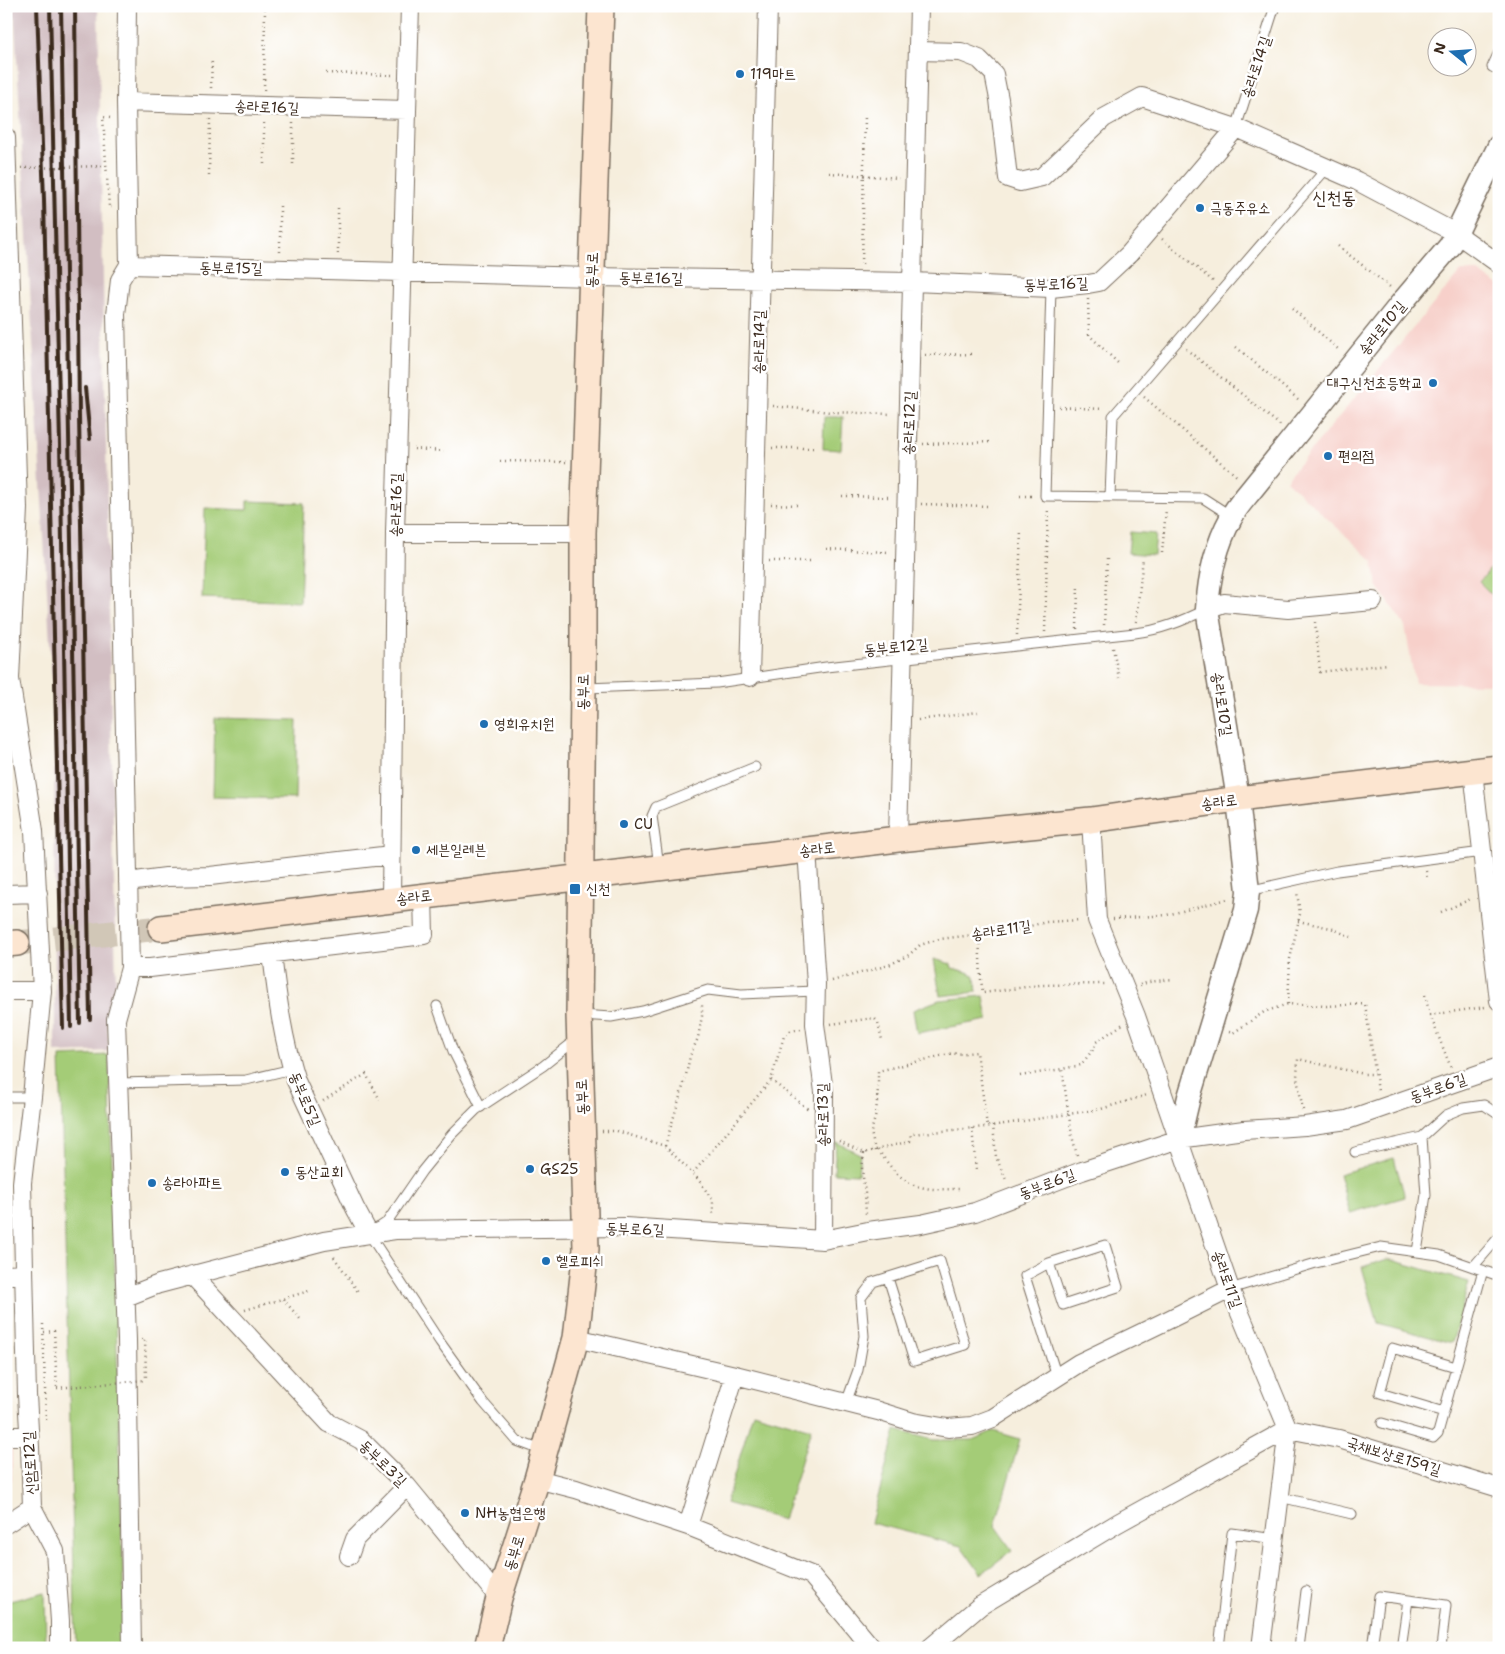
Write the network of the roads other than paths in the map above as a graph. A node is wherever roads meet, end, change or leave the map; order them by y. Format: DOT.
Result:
graph roads {
  1 [pos="127,6"];
  2 [pos="410,6"];
  3 [pos="601,6"];
  4 [pos="768,6"];
  5 [pos="919,6"];
  6 [pos="1275,6"];
  7 [pos="918,52"];
  8 [pos="1499,52"];
  9 [pos="1499,70"];
  10 [pos="126,102"];
  11 [pos="408,110"];
  12 [pos="1236,128"];
  13 [pos="6,137"];
  14 [pos="1499,146"];
  15 [pos="1328,168"];
  16 [pos="1457,234"];
  17 [pos="1499,264"];
  18 [pos="129,265"];
  19 [pos="402,272"];
  20 [pos="592,277"];
  21 [pos="760,280"];
  22 [pos="913,282"];
  23 [pos="1051,288"];
  24 [pos="1110,497"];
  25 [pos="12,508"];
  26 [pos="1232,516"];
  27 [pos="396,533"];
  28 [pos="583,533"];
  29 [pos="1373,601"];
  30 [pos="1207,609"];
  31 [pos="903,660"];
  32 [pos="750,677"];
  33 [pos="583,688"];
  34 [pos="754,767"];
  35 [pos="1499,768"];
  36 [pos="1472,771"];
  37 [pos="1238,799"];
  38 [pos="1091,820"];
  39 [pos="898,839"];
  40 [pos="807,850"];
  41 [pos="1482,852"];
  42 [pos="391,855"];
  43 [pos="659,868"];
  44 [pos="580,878"];
  45 [pos="128,882"];
  46 [pos="1248,891"];
  47 [pos="38,893"];
  48 [pos="6,894"];
  49 [pos="423,896"];
  50 [pos="391,900"];
  51 [pos="160,928"];
  52 [pos="272,954"];
  53 [pos="130,968"];
  54 [pos="816,988"];
  55 [pos="6,991"];
  56 [pos="42,991"];
  57 [pos="1494,1004"];
  58 [pos="437,1006"];
  59 [pos="579,1026"];
  60 [pos="1499,1067"];
  61 [pos="292,1069"];
  62 [pos="118,1083"];
  63 [pos="6,1097"];
  64 [pos="32,1097"];
  65 [pos="481,1107"];
  66 [pos="1499,1115"];
  67 [pos="1422,1137"];
  68 [pos="1179,1139"];
  69 [pos="1355,1152"];
  70 [pos="586,1229"];
  71 [pos="369,1234"];
  72 [pos="1499,1237"];
  73 [pos="823,1240"];
  74 [pos="1417,1252"];
  75 [pos="1049,1263"];
  76 [pos="1473,1267"];
  77 [pos="1483,1270"];
  78 [pos="6,1274"];
  79 [pos="24,1274"];
  80 [pos="192,1276"];
  81 [pos="1499,1276"];
  82 [pos="888,1278"];
  83 [pos="1230,1289"];
  84 [pos="126,1297"];
  85 [pos="576,1338"];
  86 [pos="1456,1366"];
  87 [pos="735,1375"];
  88 [pos="1057,1377"];
  89 [pos="846,1403"];
  90 [pos="1444,1412"];
  91 [pos="1382,1424"];
  92 [pos="1288,1429"];
  93 [pos="6,1436"];
  94 [pos="28,1436"];
  95 [pos="545,1451"];
  96 [pos="537,1479"];
  97 [pos="407,1486"];
  98 [pos="1499,1488"];
  99 [pos="1280,1497"];
  100 [pos="32,1508"];
  101 [pos="1352,1514"];
  102 [pos="6,1524"];
  103 [pos="688,1526"];
  104 [pos="1275,1539"];
  105 [pos="349,1556"];
  106 [pos="1306,1591"];
  107 [pos="499,1598"];
  108 [pos="1408,1600"];
  109 [pos="60,1648"];
  110 [pos="132,1648"];
  111 [pos="487,1648"];
  112 [pos="872,1648"];
  113 [pos="930,1648"];
  114 [pos="1218,1648"];
  115 [pos="1261,1648"];
  116 [pos="1300,1648"];
  117 [pos="1372,1648"];
  118 [pos="1401,1648"];
  119 [pos="1441,1648"];
  1 -- 10 [label="street"];
  2 -- 11 [label="street, 송라로16길"];
  3 -- 20 [label="main road, 동부로"];
  4 -- 21 [label="street, 송라로14길"];
  5 -- 7 [label="street, 송라로12길"];
  6 -- 12 [label="lane, 송라로14길"];
  7 -- 12 [label="street"];
  7 -- 22 [label="street, 송라로12길"];
  8 -- 9 [label="lane"];
  10 -- 11 [label="street, 송라로16길"];
  10 -- 18 [label="street"];
  11 -- 19 [label="street, 송라로16길"];
  12 -- 15 [label="street"];
  12 -- 23 [label="street, 동부로16길"];
  13 -- 25 [label="street"];
  14 -- 16 [label="street, 송라로10길"];
  15 -- 16 [label="street"];
  15 -- 24 [label="lane"];
  16 -- 17 [label="street"];
  16 -- 26 [label="street, 송라로10길"];
  18 -- 19 [label="street, 동부로15길"];
  18 -- 45 [label="street"];
  19 -- 20 [label="street, 동부로15길"];
  19 -- 27 [label="street, 송라로16길"];
  20 -- 21 [label="street, 동부로16길"];
  20 -- 28 [label="main road, 동부로"];
  21 -- 22 [label="street, 동부로16길"];
  21 -- 32 [label="street, 송라로14길"];
  22 -- 23 [label="street, 동부로16길"];
  22 -- 31 [label="street, 송라로12길"];
  23 -- 24 [label="lane"];
  24 -- 26 [label="lane"];
  25 -- 47 [label="street"];
  26 -- 30 [label="street, 송라로10길"];
  27 -- 28 [label="street"];
  27 -- 42 [label="street, 송라로16길"];
  28 -- 33 [label="main road, 동부로"];
  29 -- 30 [label="street"];
  30 -- 31 [label="lane, 동부로12길"];
  30 -- 37 [label="street, 송라로10길"];
  31 -- 32 [label="lane, 동부로12길"];
  31 -- 39 [label="street, 송라로12길"];
  32 -- 33 [label="lane, 동부로12길"];
  33 -- 44 [label="main road, 동부로"];
  34 -- 43 [label="lane"];
  35 -- 36 [label="main road, 송라로"];
  36 -- 37 [label="main road, 송라로"];
  36 -- 41 [label="street"];
  37 -- 38 [label="main road, 송라로"];
  37 -- 46 [label="street, 송라로10길"];
  38 -- 39 [label="main road, 송라로"];
  38 -- 68 [label="street, 송라로11길"];
  39 -- 40 [label="main road, 송라로"];
  40 -- 43 [label="main road, 송라로"];
  40 -- 54 [label="street, 송라로13길"];
  41 -- 46 [label="lane"];
  41 -- 57 [label="street"];
  42 -- 45 [label="street"];
  42 -- 50 [label="street, 송라로16길"];
  43 -- 44 [label="main road, 송라로"];
  44 -- 49 [label="main road, 송라로"];
  44 -- 59 [label="main road, 동부로"];
  45 -- 53 [label="street"];
  46 -- 68 [label="street, 송라로10길"];
  47 -- 48 [label="street"];
  47 -- 56 [label="street"];
  49 -- 50 [label="main road, 송라로"];
  49 -- 52 [label="street"];
  50 -- 51 [label="main road, 송라로"];
  52 -- 53 [label="street"];
  52 -- 61 [label="street, 동부로5길"];
  53 -- 62 [label="street"];
  54 -- 59 [label="lane"];
  54 -- 73 [label="street, 송라로13길"];
  55 -- 56 [label="street"];
  56 -- 64 [label="street, 신암로12길"];
  58 -- 65 [label="lane"];
  59 -- 65 [label="lane"];
  59 -- 70 [label="main road, 동부로"];
  60 -- 68 [label="street, 동부로6길"];
  61 -- 62 [label="lane"];
  61 -- 71 [label="street, 동부로5길"];
  62 -- 84 [label="street"];
  63 -- 64 [label="lane"];
  64 -- 79 [label="street, 신암로12길"];
  65 -- 71 [label="lane"];
  66 -- 67 [label="lane"];
  67 -- 69 [label="lane"];
  67 -- 74 [label="lane"];
  68 -- 73 [label="street, 동부로6길"];
  68 -- 83 [label="street, 송라로11길"];
  70 -- 71 [label="street, 동부로6길"];
  70 -- 73 [label="street, 동부로6길"];
  70 -- 85 [label="main road, 동부로"];
  71 -- 80 [label="street, 동부로6길"];
  71 -- 95 [label="lane"];
  72 -- 76 [label="lane"];
  74 -- 76 [label="lane"];
  74 -- 83 [label="lane"];
  75 -- 75 [label="lane"];
  75 -- 88 [label="lane"];
  76 -- 77 [label="lane"];
  77 -- 81 [label="lane"];
  77 -- 86 [label="lane"];
  78 -- 79 [label="street"];
  79 -- 94 [label="street, 신암로12길"];
  80 -- 84 [label="street, 동부로6길"];
  80 -- 97 [label="street, 동부로3길"];
  82 -- 82 [label="lane"];
  82 -- 89 [label="lane"];
  83 -- 88 [label="street"];
  83 -- 92 [label="street, 송라로11길"];
  84 -- 110 [label="street"];
  85 -- 87 [label="street"];
  85 -- 95 [label="main road, 동부로"];
  86 -- 90 [label="lane"];
  86 -- 90 [label="lane"];
  87 -- 89 [label="street"];
  87 -- 103 [label="street"];
  88 -- 89 [label="street"];
  90 -- 91 [label="lane"];
  92 -- 98 [label="street, 국채보상로159길"];
  92 -- 99 [label="street, 송라로11길"];
  92 -- 113 [label="street"];
  93 -- 94 [label="street"];
  94 -- 100 [label="street, 신암로12길"];
  95 -- 96 [label="main road, 동부로"];
  96 -- 103 [label="street"];
  96 -- 107 [label="main road, 동부로"];
  97 -- 105 [label="street"];
  97 -- 107 [label="street, 동부로3길"];
  99 -- 101 [label="lane"];
  99 -- 104 [label="street, 송라로11길"];
  100 -- 102 [label="street"];
  100 -- 109 [label="street, 신암로12길"];
  103 -- 112 [label="street"];
  104 -- 114 [label="lane"];
  104 -- 115 [label="street, 송라로11길"];
  106 -- 116 [label="lane"];
  107 -- 111 [label="main road, 동부로"];
  108 -- 117 [label="lane"];
  108 -- 118 [label="lane"];
  108 -- 119 [label="lane"];
}
